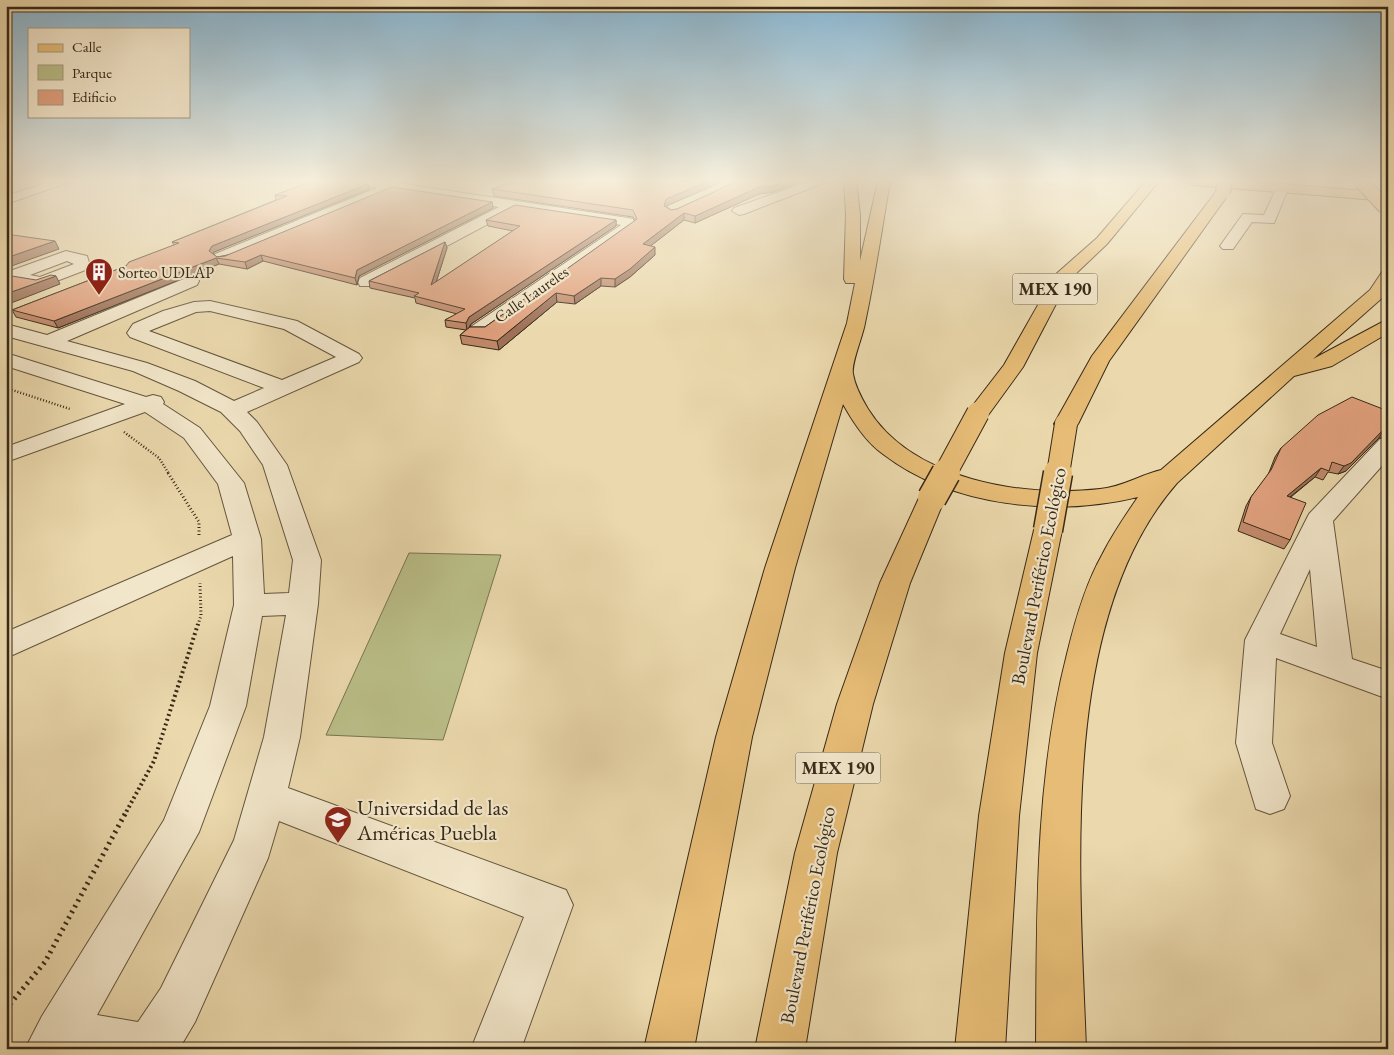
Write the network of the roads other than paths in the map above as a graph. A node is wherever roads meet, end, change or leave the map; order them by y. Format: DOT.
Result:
graph roads {
  1 [pos="286,230"];
  2 [pos="465,230"];
  3 [pos="624,230"];
  4 [pos="852,230"];
  5 [pos="874,230"];
  6 [pos="1111,230"];
  7 [pos="1193,230"];
  8 [pos="1239,230"];
  9 [pos="1228,246"];
  10 [pos="221,257"];
  11 [pos="1388,276"];
  12 [pos="91,281"];
  13 [pos="191,281"];
  14 [pos="366,282"];
  15 [pos="48,297"];
  16 [pos="856,323"];
  17 [pos="1388,325"];
  18 [pos="6,330"];
  19 [pos="479,330"];
  20 [pos="48,342"];
  21 [pos="6,359"];
  22 [pos="842,373"];
  23 [pos="1283,374"];
  24 [pos="187,386"];
  25 [pos="283,388"];
  26 [pos="149,405"];
  27 [pos="232,410"];
  28 [pos="1388,444"];
  29 [pos="6,454"];
  30 [pos="1174,470"];
  31 [pos="1319,520"];
  32 [pos="248,539"];
  33 [pos="303,604"];
  34 [pos="249,605"];
  35 [pos="1261,640"];
  36 [pos="6,646"];
  37 [pos="1336,666"];
  38 [pos="1388,685"];
  39 [pos="1270,796"];
  40 [pos="266,798"];
  41 [pos="55,1041"];
  42 [pos="150,1049"];
  43 [pos="496,1049"];
  44 [pos="668,1049"];
  45 [pos="780,1049"];
  46 [pos="980,1049"];
  47 [pos="1061,1049"];
  1 -- 10 [label="street"];
  2 -- 14 [label="street"];
  3 -- 19 [label="street, Calle Laureles"];
  4 -- 16 [label="main road"];
  5 -- 16 [label="main road"];
  6 -- 45 [label="main road, Boulevard Periférico Ecológico / MEX 190, bridge"];
  7 -- 46 [label="main road, Boulevard Periférico Ecológico, bridge"];
  8 -- 9 [label="street"];
  11 -- 23 [label="main road"];
  12 -- 15 [label="street"];
  13 -- 20 [label="street"];
  16 -- 22 [label="main road"];
  17 -- 23 [label="main road"];
  18 -- 20 [label="street"];
  20 -- 24 [label="street"];
  21 -- 26 [label="street"];
  22 -- 30 [label="main road"];
  22 -- 44 [label="main road"];
  23 -- 30 [label="main road"];
  24 -- 26 [label="street"];
  24 -- 27 [label="street"];
  25 -- 25 [label="street"];
  25 -- 27 [label="street"];
  26 -- 29 [label="street"];
  26 -- 32 [label="street"];
  27 -- 33 [label="street"];
  28 -- 31 [label="street"];
  30 -- 47 [label="main road"];
  31 -- 35 [label="street"];
  31 -- 37 [label="street"];
  32 -- 34 [label="street"];
  32 -- 36 [label="street"];
  33 -- 34 [label="street"];
  33 -- 40 [label="street"];
  34 -- 41 [label="street"];
  35 -- 37 [label="street"];
  35 -- 39 [label="street"];
  37 -- 38 [label="street"];
  40 -- 42 [label="street"];
  40 -- 43 [label="street"];
  41 -- 42 [label="street"];
}
